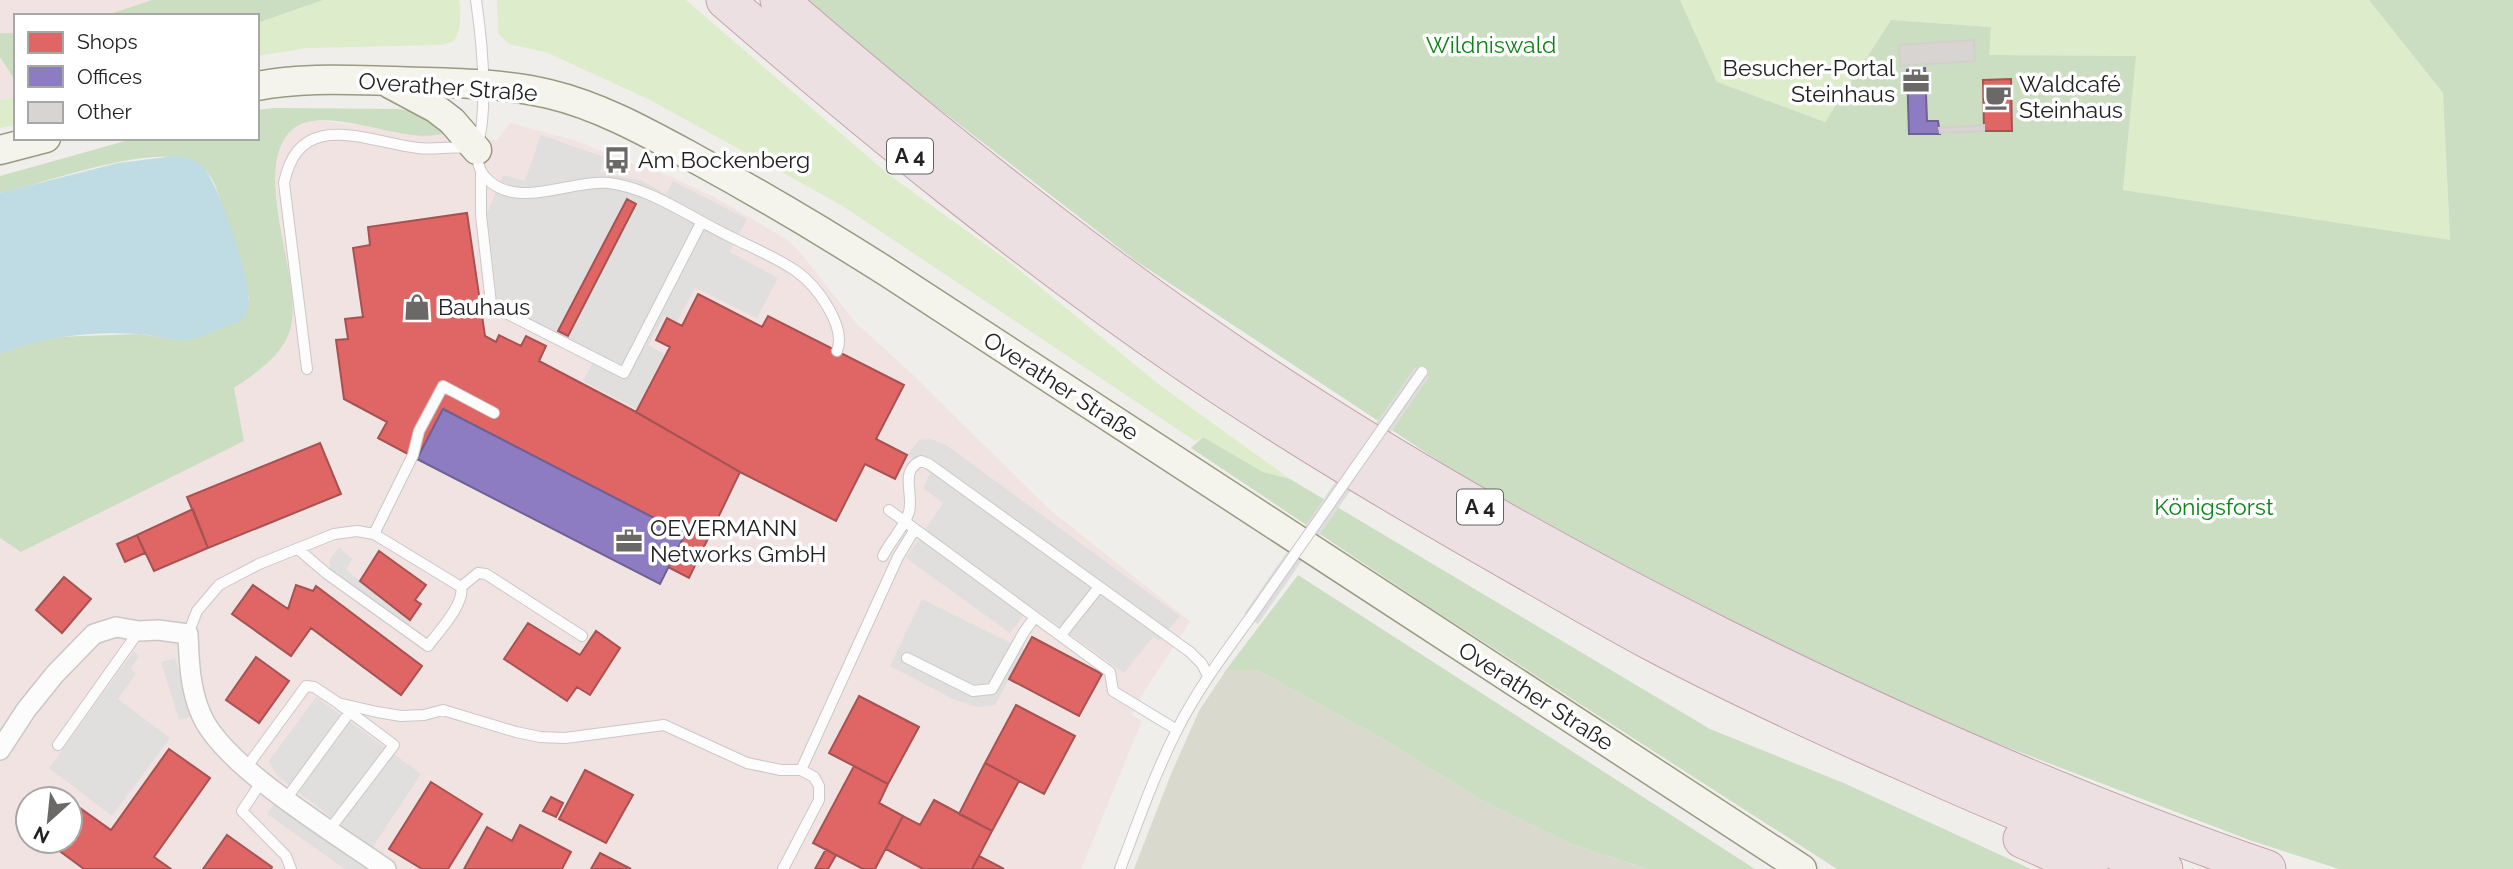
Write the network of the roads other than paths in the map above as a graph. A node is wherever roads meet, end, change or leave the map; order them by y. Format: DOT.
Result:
graph roads {
  1 [pos="476,0"];
  2 [pos="726,0"];
  3 [pos="779,0"];
  4 [pos="384,81"];
  5 [pos="484,85"];
  6 [pos="259,86"];
  7 [pos="38,140"];
  8 [pos="0,149"];
  9 [pos="479,161"];
  10 [pos="701,223"];
  11 [pos="837,351"];
  12 [pos="307,369"];
  13 [pos="1422,372"];
  14 [pos="494,413"];
  15 [pos="889,510"];
  16 [pos="904,522"];
  17 [pos="915,529"];
  18 [pos="374,534"];
  19 [pos="298,549"];
  20 [pos="883,556"];
  21 [pos="461,586"];
  22 [pos="1099,587"];
  23 [pos="1035,617"];
  24 [pos="139,631"];
  25 [pos="188,634"];
  26 [pos="1060,635"];
  27 [pos="582,636"];
  28 [pos="1651,641"];
  29 [pos="907,658"];
  30 [pos="1208,676"];
  31 [pos="338,703"];
  32 [pos="349,713"];
  33 [pos="1177,730"];
  34 [pos="58,745"];
  35 [pos="0,750"];
  36 [pos="246,768"];
  37 [pos="801,770"];
  38 [pos="262,780"];
  39 [pos="286,799"];
  40 [pos="330,830"];
  41 [pos="291,869"];
  42 [pos="386,869"];
  43 [pos="783,869"];
  44 [pos="1120,869"];
  45 [pos="1802,869"];
  46 [pos="2089,869"];
  47 [pos="2164,869"];
  48 [pos="2267,869"];
  1 -- 5 [label="lane"];
  2 -- 28 [label="highway, A 4"];
  3 -- 48 [label="highway, A 4"];
  4 -- 5 [label="main road, Overather Straße"];
  4 -- 6 [label="main road, Overather Straße"];
  4 -- 9 [label="main road"];
  5 -- 9 [label="lane"];
  5 -- 45 [label="main road, Overather Straße"];
  7 -- 8 [label="main road"];
  9 -- 10 [label="lane"];
  9 -- 10 [label="lane"];
  9 -- 12 [label="lane"];
  10 -- 11 [label="lane"];
  13 -- 30 [label="lane, bridge"];
  14 -- 18 [label="lane"];
  15 -- 16 [label="lane"];
  16 -- 17 [label="lane"];
  16 -- 20 [label="lane"];
  16 -- 22 [label="lane"];
  17 -- 23 [label="lane"];
  17 -- 37 [label="lane"];
  18 -- 19 [label="lane"];
  18 -- 21 [label="lane"];
  19 -- 21 [label="lane"];
  19 -- 25 [label="lane"];
  21 -- 27 [label="lane"];
  22 -- 26 [label="lane"];
  22 -- 30 [label="lane"];
  23 -- 26 [label="lane"];
  23 -- 29 [label="lane"];
  24 -- 25 [label="street"];
  24 -- 34 [label="lane"];
  24 -- 35 [label="street"];
  25 -- 36 [label="street"];
  26 -- 33 [label="lane"];
  28 -- 46 [label="highway"];
  28 -- 47 [label="highway, A 4"];
  30 -- 33 [label="lane"];
  31 -- 32 [label="lane"];
  31 -- 36 [label="lane"];
  31 -- 37 [label="lane"];
  32 -- 39 [label="lane"];
  32 -- 40 [label="lane"];
  33 -- 44 [label="lane"];
  36 -- 38 [label="street"];
  37 -- 43 [label="lane"];
  38 -- 39 [label="street"];
  38 -- 41 [label="lane"];
  39 -- 40 [label="street"];
  40 -- 42 [label="street"];
}
